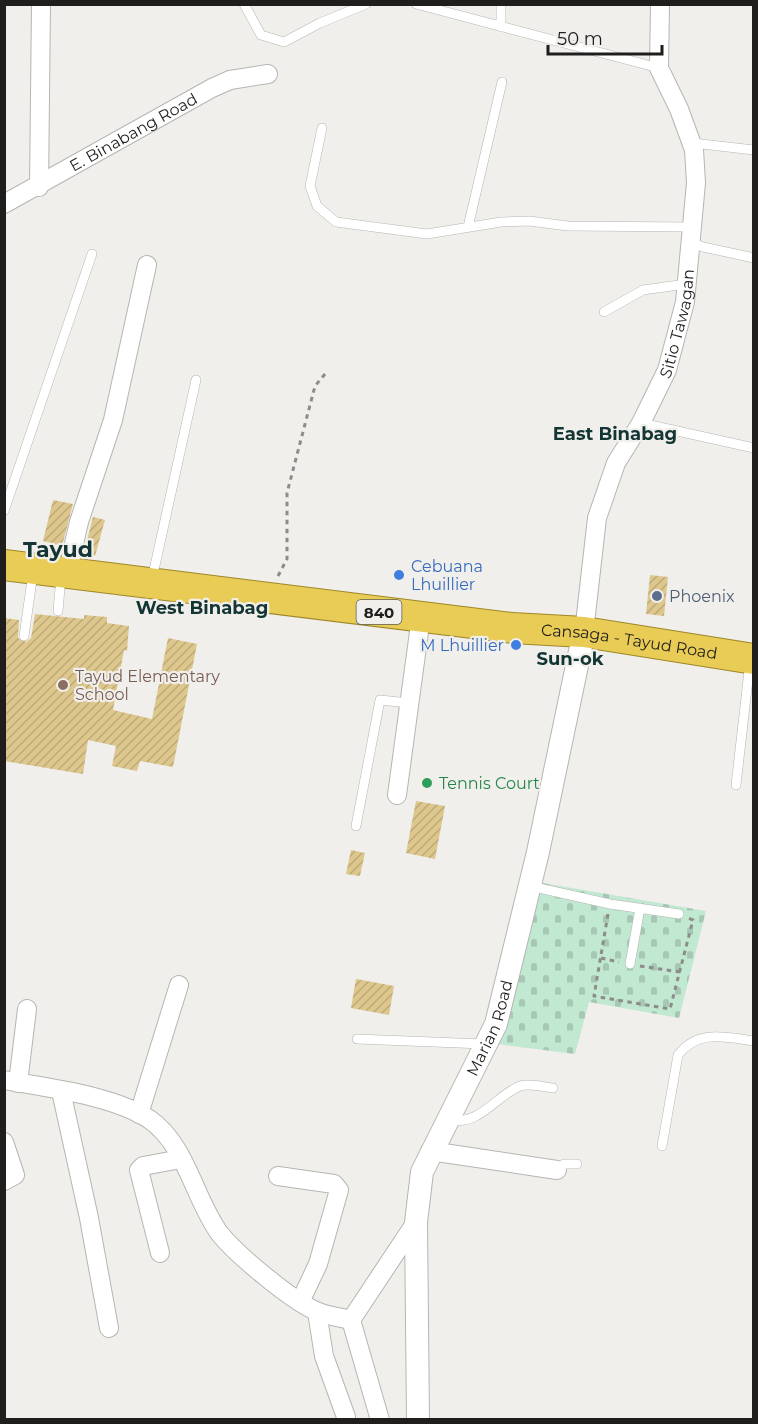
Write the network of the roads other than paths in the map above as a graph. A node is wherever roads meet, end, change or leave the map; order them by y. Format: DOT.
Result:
graph roads {
  1 [pos="41,4"];
  2 [pos="244,4"];
  3 [pos="366,4"];
  4 [pos="416,4"];
  5 [pos="501,4"];
  6 [pos="660,4"];
  7 [pos="501,27"];
  8 [pos="659,68"];
  9 [pos="268,74"];
  10 [pos="502,82"];
  11 [pos="322,128"];
  12 [pos="693,142"];
  13 [pos="753,150"];
  14 [pos="39,187"];
  15 [pos="4,204"];
  16 [pos="468,227"];
  17 [pos="691,235"];
  18 [pos="92,254"];
  19 [pos="753,258"];
  20 [pos="147,265"];
  21 [pos="686,284"];
  22 [pos="604,312"];
  23 [pos="196,380"];
  24 [pos="641,423"];
  25 [pos="753,448"];
  26 [pos="4,511"];
  27 [pos="42,570"];
  28 [pos="151,585"];
  29 [pos="58,610"];
  30 [pos="421,617"];
  31 [pos="584,632"];
  32 [pos="24,636"];
  33 [pos="752,659"];
  34 [pos="409,703"];
  35 [pos="736,785"];
  36 [pos="398,795"];
  37 [pos="356,826"];
  38 [pos="530,886"];
  39 [pos="640,908"];
  40 [pos="679,914"];
  41 [pos="630,964"];
  42 [pos="179,985"];
  43 [pos="27,1009"];
  44 [pos="357,1039"];
  45 [pos="753,1041"];
  46 [pos="486,1044"];
  47 [pos="11,1081"];
  48 [pos="553,1088"];
  49 [pos="61,1091"];
  50 [pos="140,1114"];
  51 [pos="448,1118"];
  52 [pos="4,1142"];
  53 [pos="662,1146"];
  54 [pos="430,1151"];
  55 [pos="181,1159"];
  56 [pos="577,1164"];
  57 [pos="557,1170"];
  58 [pos="278,1176"];
  59 [pos="4,1181"];
  60 [pos="416,1222"];
  61 [pos="160,1253"];
  62 [pos="300,1302"];
  63 [pos="317,1312"];
  64 [pos="351,1320"];
  65 [pos="108,1328"];
  66 [pos="346,1417"];
  67 [pos="380,1419"];
  68 [pos="418,1419"];
  1 -- 14 [label="street"];
  2 -- 3 [label="lane"];
  4 -- 7 [label="lane"];
  5 -- 7 [label="lane"];
  6 -- 8 [label="street, Sitio Tawagan"];
  7 -- 8 [label="lane"];
  8 -- 12 [label="street, Sitio Tawagan"];
  9 -- 14 [label="street, E. Binabang Road"];
  10 -- 16 [label="lane"];
  11 -- 16 [label="lane"];
  12 -- 13 [label="lane"];
  12 -- 17 [label="street, Sitio Tawagan"];
  14 -- 15 [label="street, E. Binabang Road"];
  16 -- 17 [label="lane"];
  17 -- 19 [label="lane"];
  17 -- 21 [label="street, Sitio Tawagan"];
  18 -- 26 [label="lane"];
  20 -- 27 [label="street"];
  21 -- 22 [label="lane"];
  21 -- 24 [label="street, Sitio Tawagan"];
  23 -- 28 [label="lane"];
  24 -- 25 [label="lane"];
  24 -- 31 [label="street, Sitio Tawagan"];
  27 -- 28 [label="highway, Cansaga - Tayud Road / 840"];
  27 -- 29 [label="lane"];
  27 -- 32 [label="lane"];
  28 -- 30 [label="highway, Cansaga - Tayud Road / 840"];
  30 -- 31 [label="highway, Cansaga - Tayud Road / 840"];
  30 -- 34 [label="street"];
  31 -- 33 [label="highway, Cansaga - Tayud Road / 840"];
  31 -- 38 [label="street, Marian Road"];
  33 -- 35 [label="lane"];
  34 -- 36 [label="street"];
  34 -- 37 [label="lane"];
  38 -- 39 [label="lane"];
  38 -- 46 [label="street, Marian Road"];
  39 -- 40 [label="lane"];
  39 -- 41 [label="lane"];
  42 -- 50 [label="street"];
  43 -- 47 [label="street"];
  44 -- 46 [label="lane"];
  45 -- 53 [label="lane"];
  46 -- 51 [label="street, Marian Road"];
  47 -- 49 [label="street"];
  48 -- 51 [label="lane"];
  49 -- 50 [label="street"];
  49 -- 65 [label="street"];
  50 -- 55 [label="street"];
  51 -- 54 [label="street, Marian Road"];
  52 -- 59 [label="street"];
  54 -- 57 [label="street"];
  54 -- 60 [label="street, Marian Road"];
  55 -- 61 [label="street"];
  55 -- 62 [label="street"];
  56 -- 57 [label="lane"];
  58 -- 62 [label="street"];
  60 -- 64 [label="street"];
  60 -- 68 [label="street, Marian Road"];
  62 -- 63 [label="street"];
  63 -- 64 [label="street"];
  63 -- 66 [label="street"];
  64 -- 67 [label="street"];
}
